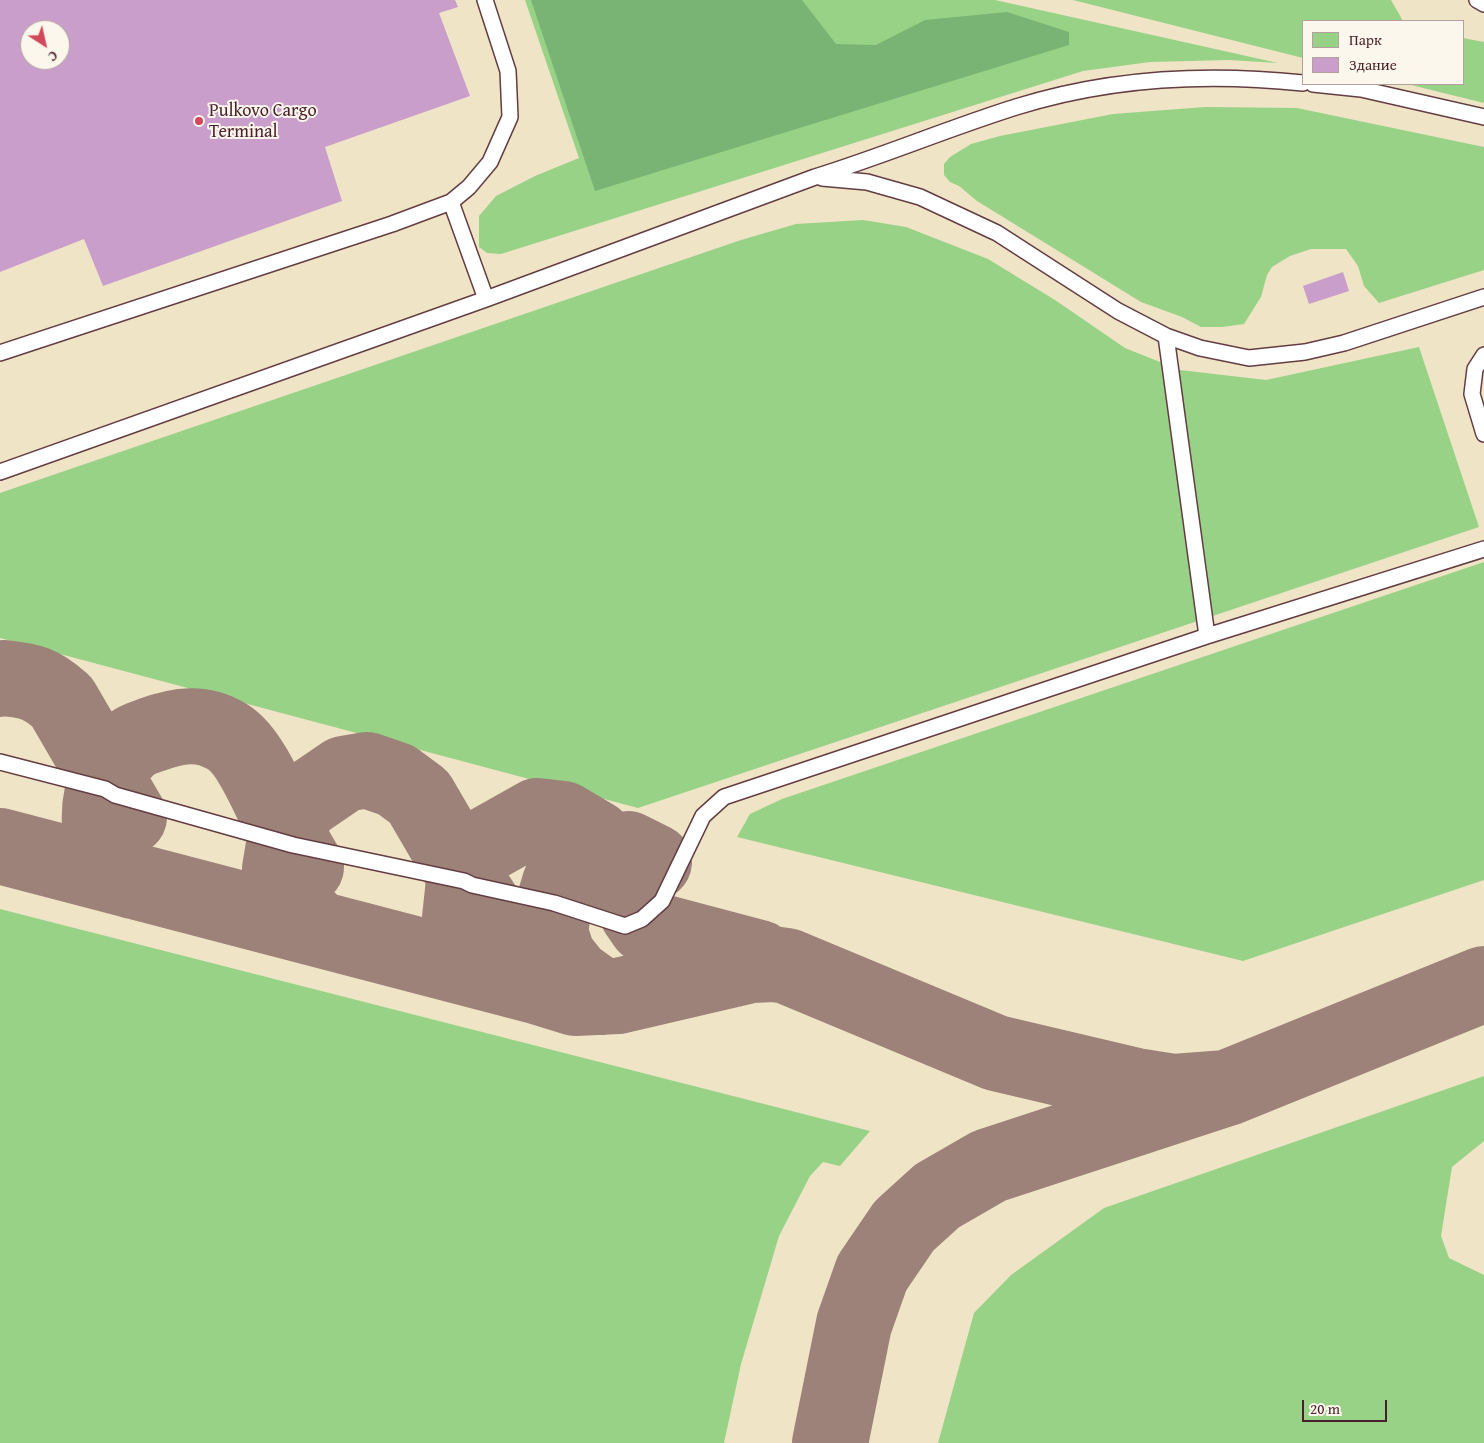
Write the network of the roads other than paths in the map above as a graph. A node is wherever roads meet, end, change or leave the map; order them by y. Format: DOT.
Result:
graph roads {
  1 [pos="485,0"];
  2 [pos="1478,0"];
  3 [pos="1484,4"];
  4 [pos="1302,83"];
  5 [pos="1323,85"];
  6 [pos="1484,117"];
  7 [pos="815,177"];
  8 [pos="451,202"];
  9 [pos="1484,297"];
  10 [pos="486,299"];
  11 [pos="1166,336"];
  12 [pos="0,353"];
  13 [pos="1484,355"];
  14 [pos="1484,434"];
  15 [pos="0,472"];
  16 [pos="1484,549"];
  17 [pos="1206,636"];
  18 [pos="0,762"];
  1 -- 8 [label="lane"];
  2 -- 3 [label="lane"];
  4 -- 7 [label="lane"];
  5 -- 6 [label="lane"];
  7 -- 10 [label="lane"];
  7 -- 11 [label="lane"];
  8 -- 10 [label="lane"];
  8 -- 12 [label="lane"];
  9 -- 11 [label="lane"];
  10 -- 15 [label="lane"];
  11 -- 17 [label="lane"];
  13 -- 14 [label="lane"];
  16 -- 17 [label="lane"];
  17 -- 18 [label="lane"];
}
